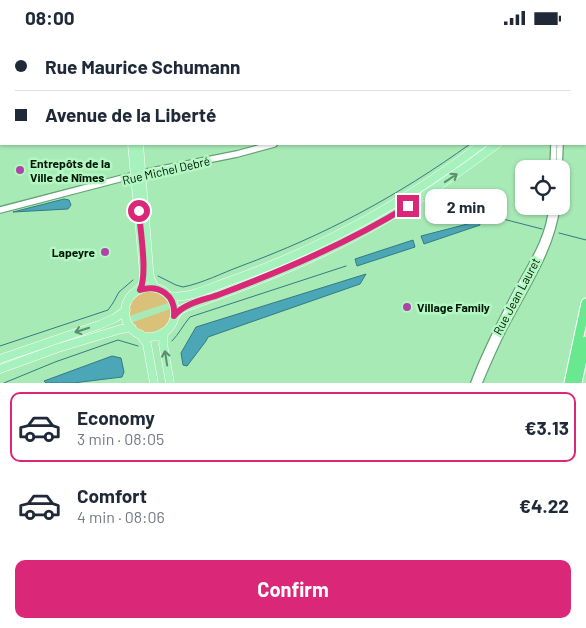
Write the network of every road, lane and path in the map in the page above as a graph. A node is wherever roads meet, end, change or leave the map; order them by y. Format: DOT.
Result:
graph roads {
  1 [pos="132,145"];
  2 [pos="139,145"];
  3 [pos="270,145"];
  4 [pos="481,145"];
  5 [pos="496,145"];
  6 [pos="554,145"];
  7 [pos="560,145"];
  8 [pos="553,160"];
  9 [pos="560,160"];
  10 [pos="139,174"];
  11 [pos="0,210"];
  12 [pos="551,215"];
  13 [pos="555,215"];
  14 [pos="155,288"];
  15 [pos="140,290"];
  16 [pos="169,296"];
  17 [pos="586,303"];
  18 [pos="126,310"];
  19 [pos="174,316"];
  20 [pos="132,328"];
  21 [pos="164,333"];
  22 [pos="140,335"];
  23 [pos="586,341"];
  24 [pos="0,359"];
  25 [pos="0,369"];
  26 [pos="154,383"];
  27 [pos="170,383"];
  28 [pos="474,383"];
  29 [pos="479,383"];
  30 [pos="569,383"];
  31 [pos="577,383"];
  1 -- 10 [label="main road"];
  2 -- 10 [label="main road"];
  3 -- 10 [label="street, Rue Michel Debré"];
  4 -- 16 [label="main road"];
  19 -- 5 [label="main road, one-way"];
  6 -- 8 [label="street"];
  7 -- 9 [label="street"];
  10 -- 11 [label="street, Rue Michel Debré"];
  10 -- 14 [label="main road"];
  10 -- 15 [label="main road"];
  12 -- 28 [label="street, Rue Jean Lauret"];
  13 -- 29 [label="street, Rue Jean Lauret"];
  14 -- 15 [label="main road"];
  14 -- 16 [label="main road"];
  15 -- 18 [label="main road"];
  16 -- 19 [label="main road"];
  17 -- 30 [label="highway"];
  18 -- 20 [label="main road"];
  18 -- 24 [label="main road, one-way"];
  19 -- 21 [label="main road"];
  20 -- 22 [label="main road"];
  20 -- 25 [label="main road"];
  21 -- 22 [label="main road"];
  27 -- 21 [label="main road, one-way"];
  22 -- 26 [label="main road"];
  23 -- 31 [label="highway"];
}
